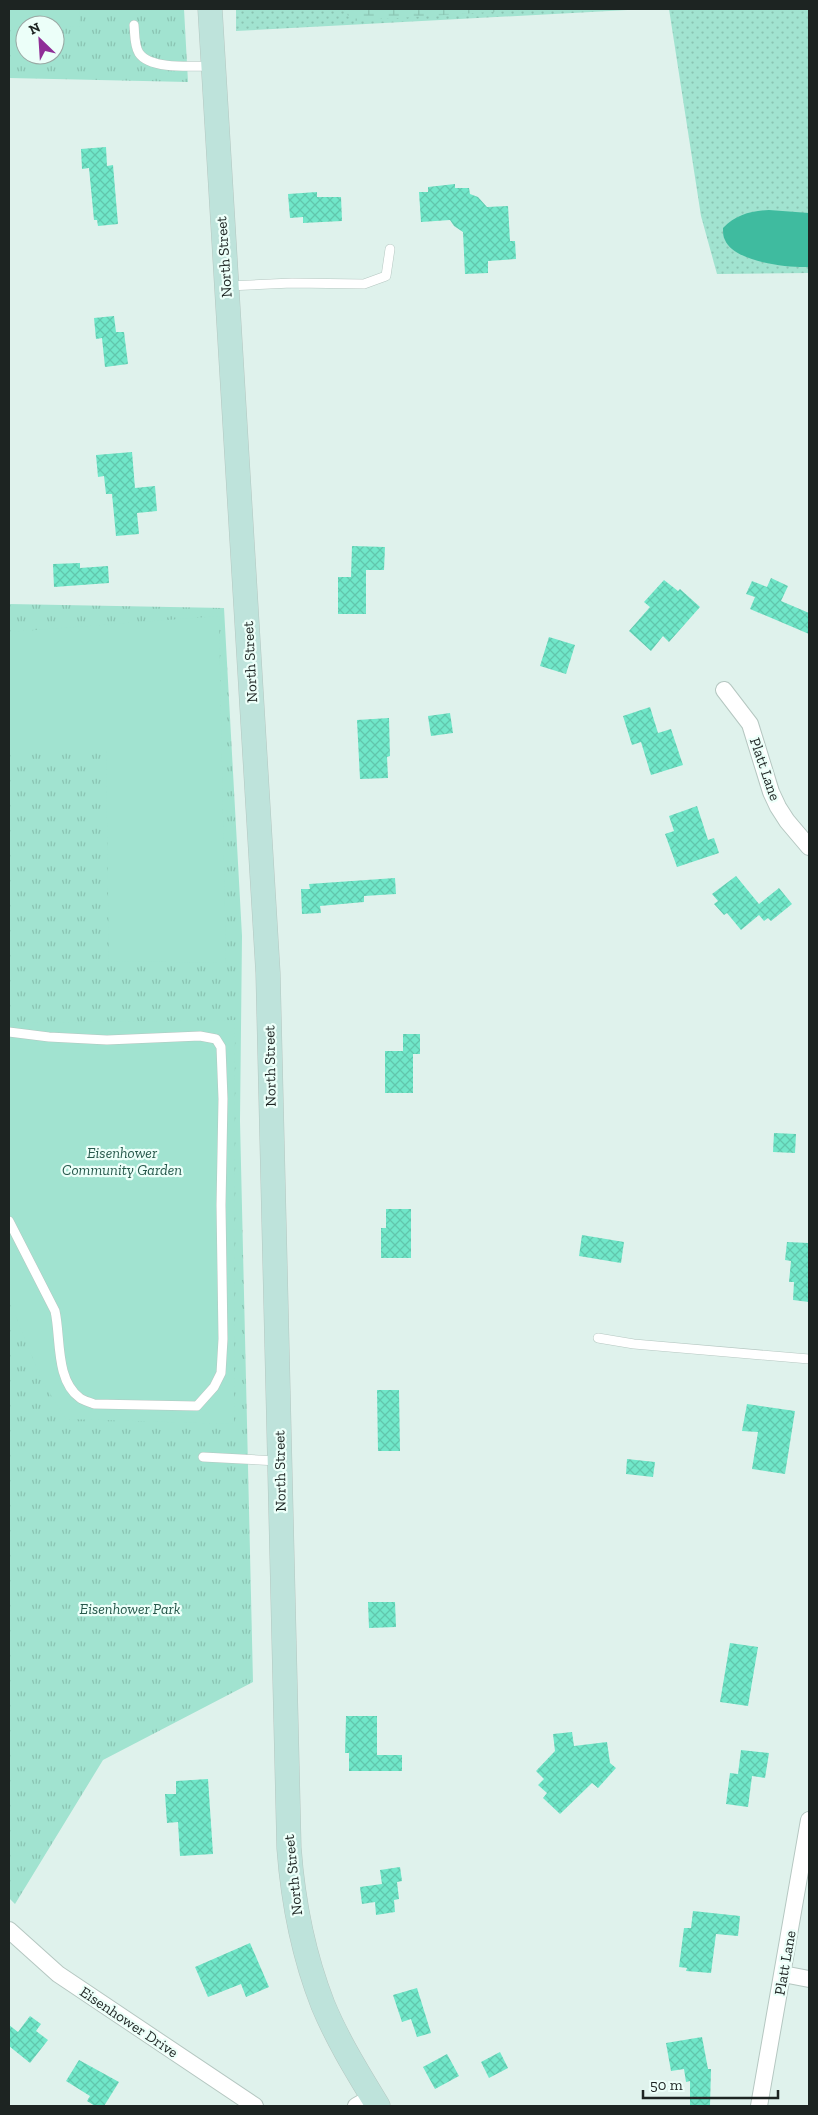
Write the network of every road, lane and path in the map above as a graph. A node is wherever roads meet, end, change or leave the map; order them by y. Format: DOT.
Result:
graph roads {
  1 [pos="210,9"];
  2 [pos="134,25"];
  3 [pos="214,66"];
  4 [pos="390,250"];
  5 [pos="226,286"];
  6 [pos="724,690"];
  7 [pos="809,847"];
  8 [pos="9,1032"];
  9 [pos="9,1221"];
  10 [pos="598,1338"];
  11 [pos="809,1359"];
  12 [pos="203,1457"];
  13 [pos="279,1461"];
  14 [pos="809,1820"];
  15 [pos="9,1930"];
  16 [pos="783,1974"];
  17 [pos="809,1979"];
  18 [pos="369,2103"];
  19 [pos="255,2106"];
  20 [pos="759,2106"];
  1 -- 3 [label="main road, North Street"];
  2 -- 3 [label="lane"];
  3 -- 5 [label="main road, North Street"];
  4 -- 5 [label="lane"];
  5 -- 13 [label="main road, North Street"];
  6 -- 7 [label="street, Platt Lane"];
  8 -- 9 [label="lane"];
  10 -- 11 [label="lane"];
  12 -- 13 [label="lane"];
  13 -- 18 [label="main road, North Street"];
  14 -- 16 [label="street, Platt Lane"];
  15 -- 19 [label="street, Eisenhower Drive"];
  16 -- 17 [label="street"];
  16 -- 20 [label="street, Platt Lane"];
}
